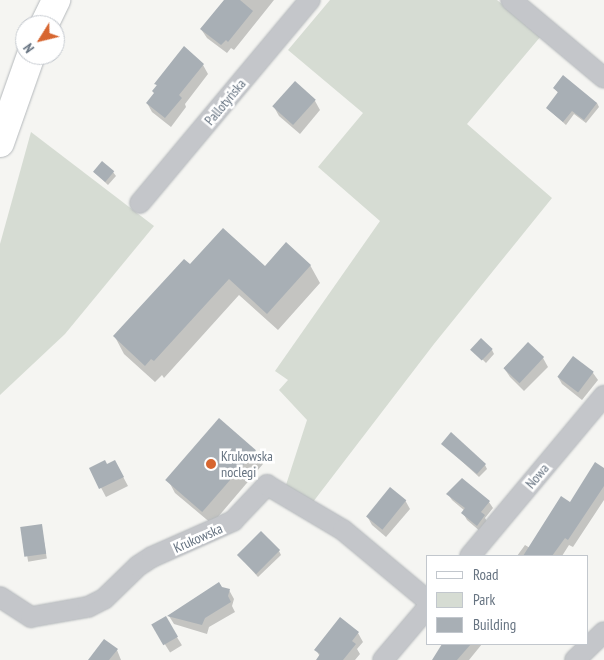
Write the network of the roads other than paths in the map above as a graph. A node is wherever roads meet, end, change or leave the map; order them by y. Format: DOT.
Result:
graph roads {
  1 [pos="56,0"];
  2 [pos="310,0"];
  3 [pos="512,0"];
  4 [pos="49,15"];
  5 [pos="27,65"];
  6 [pos="604,78"];
  7 [pos="0,143"];
  8 [pos="140,203"];
  9 [pos="604,396"];
  10 [pos="471,555"];
  11 [pos="0,597"];
  12 [pos="426,599"];
  13 [pos="426,609"];
  14 [pos="604,632"];
  15 [pos="383,660"];
  16 [pos="575,660"];
  1 -- 4 [label="main road"];
  2 -- 8 [label="street, Pallotyńska"];
  3 -- 6 [label="street"];
  5 -- 7 [label="main road"];
  9 -- 10 [label="street, Nowa"];
  11 -- 12 [label="street, Krukowska"];
  13 -- 15 [label="street"];
  14 -- 16 [label="street"];
}
